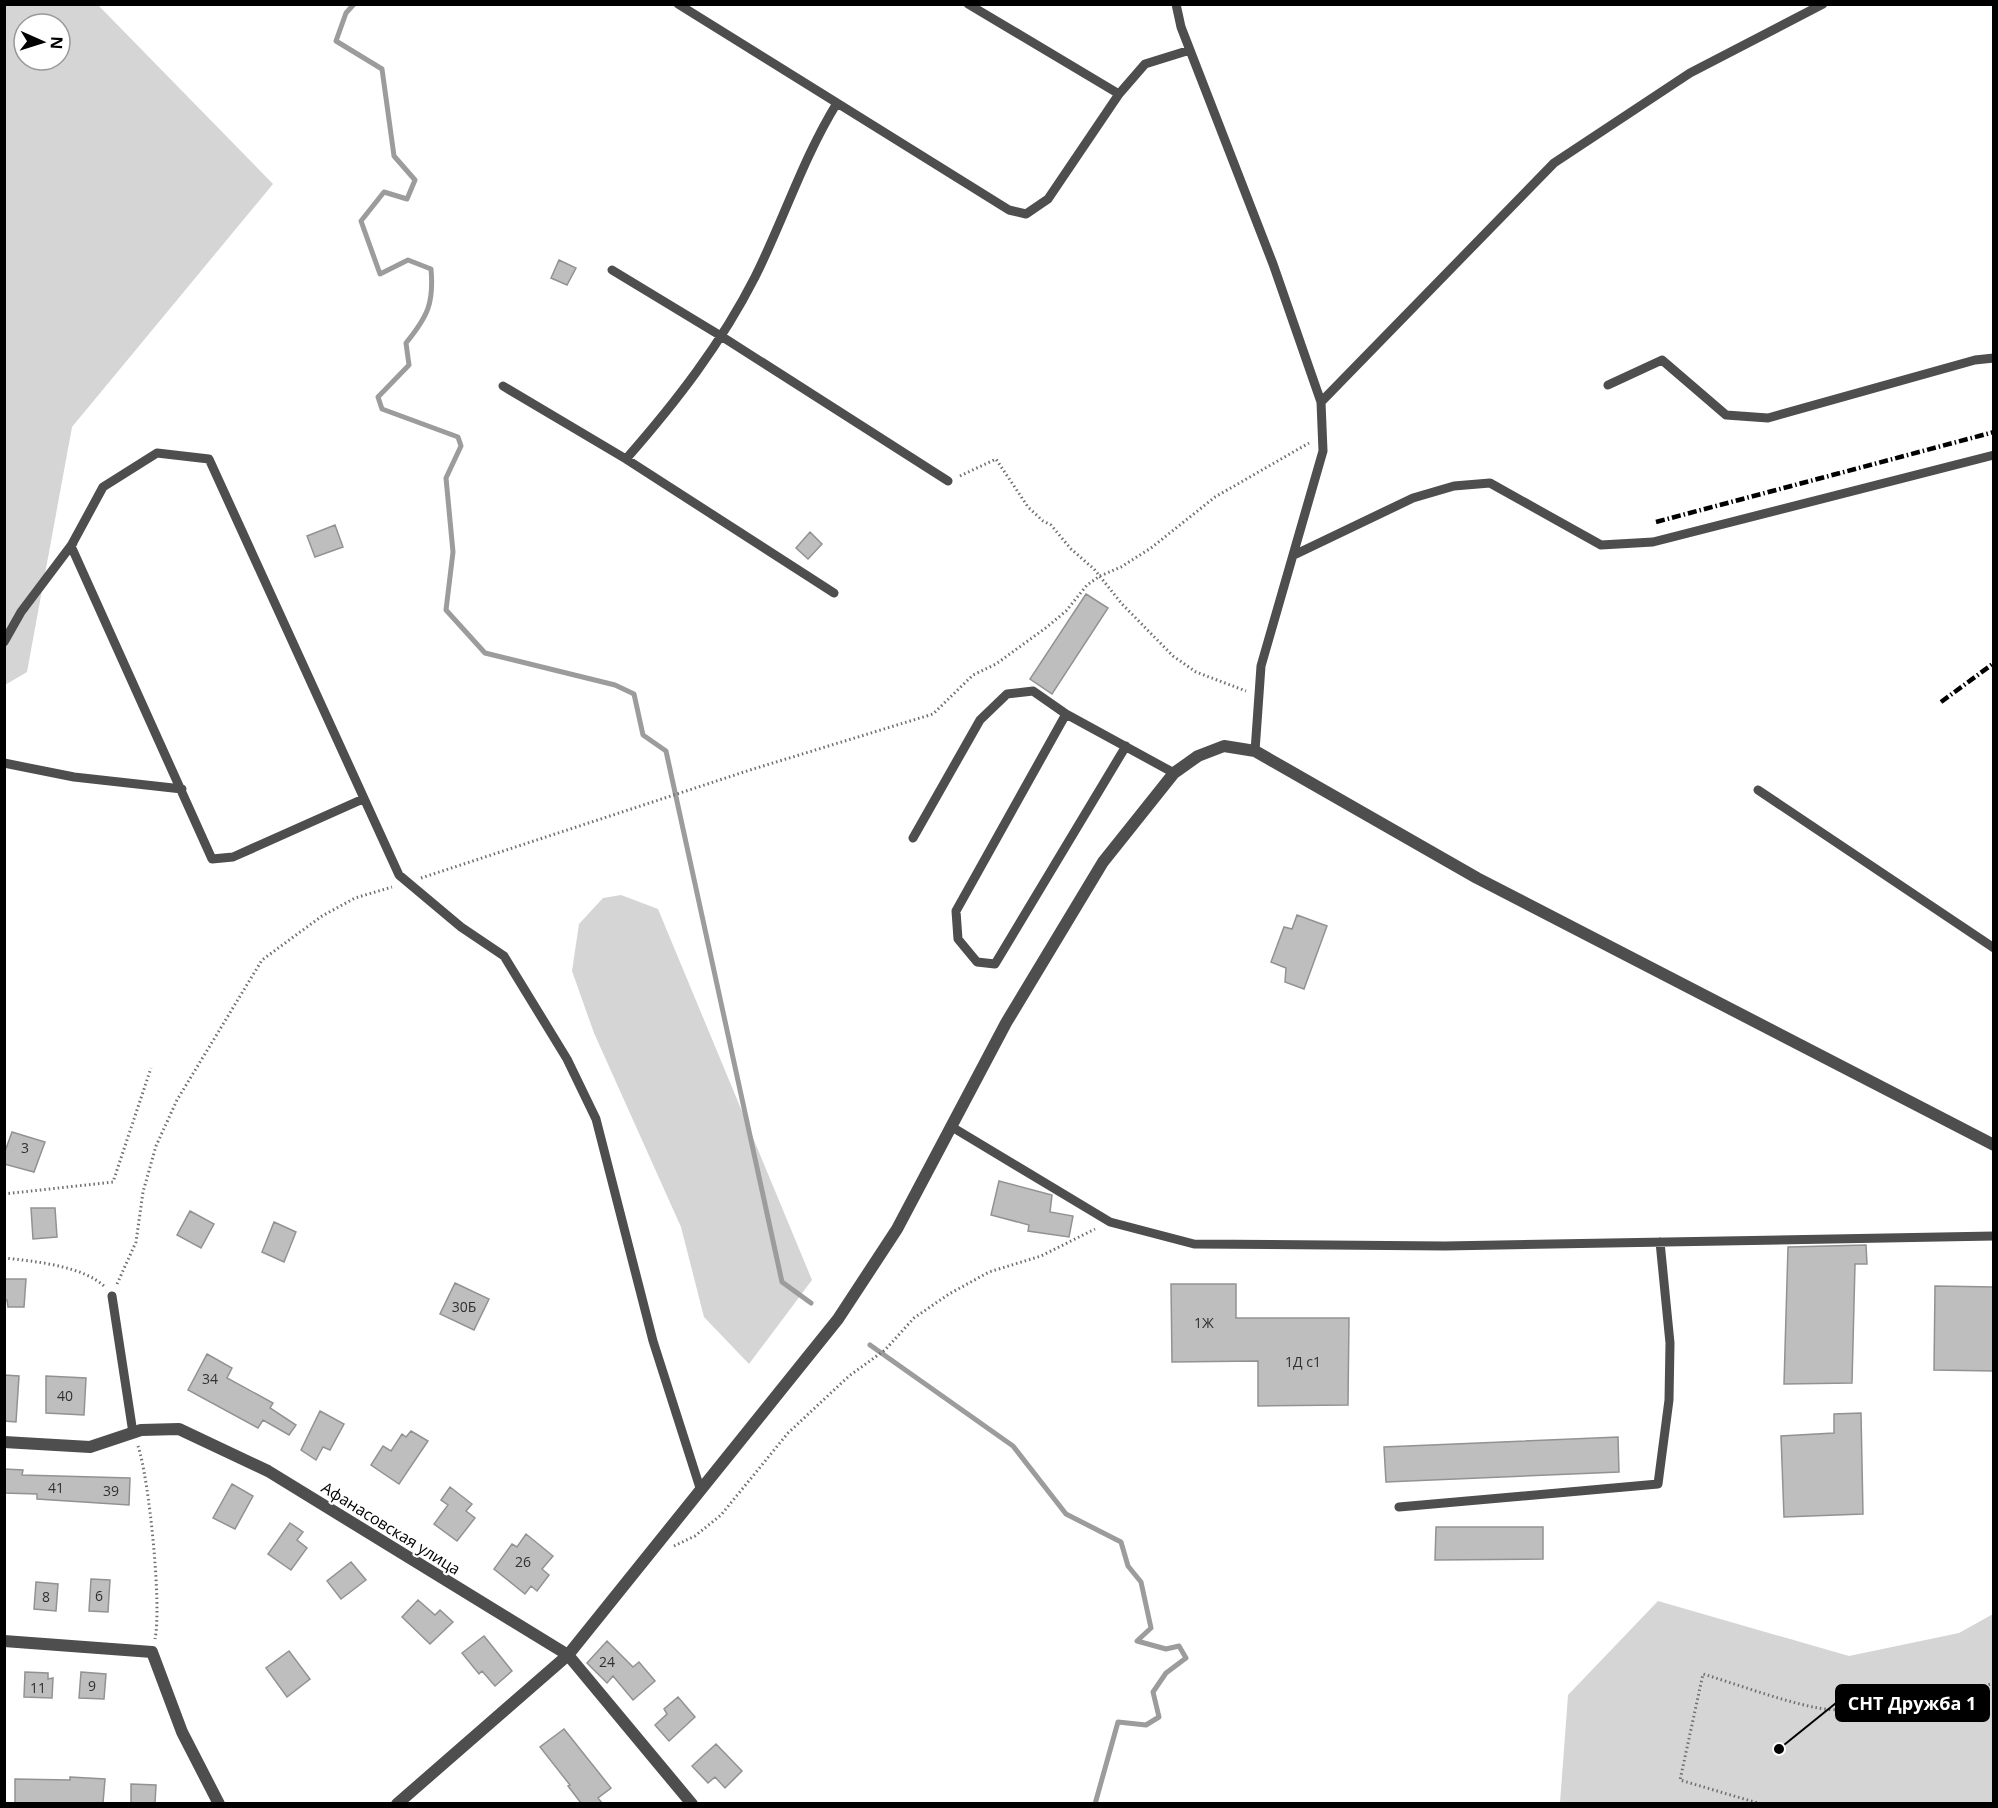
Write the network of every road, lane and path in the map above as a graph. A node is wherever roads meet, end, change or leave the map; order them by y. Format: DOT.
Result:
graph roads {
  1 [pos="678,4"];
  2 [pos="968,4"];
  3 [pos="1176,4"];
  4 [pos="1823,4"];
  5 [pos="1190,50"];
  6 [pos="1119,94"];
  7 [pos="837,103"];
  8 [pos="612,270"];
  9 [pos="721,336"];
  10 [pos="1994,358"];
  11 [pos="1608,385"];
  12 [pos="503,386"];
  13 [pos="1321,402"];
  14 [pos="1322,435"];
  15 [pos="1994,454"];
  16 [pos="626,459"];
  17 [pos="948,481"];
  18 [pos="76,538"];
  19 [pos="1294,555"];
  20 [pos="1100,576"];
  21 [pos="834,592"];
  22 [pos="4,642"];
  23 [pos="1259,695"];
  24 [pos="1066,714"];
  25 [pos="1126,746"];
  26 [pos="1255,750"];
  27 [pos="4,763"];
  28 [pos="1174,772"];
  29 [pos="182,789"];
  30 [pos="1758,790"];
  31 [pos="363,799"];
  32 [pos="913,838"];
  33 [pos="406,882"];
  34 [pos="1994,948"];
  35 [pos="151,1068"];
  36 [pos="952,1126"];
  37 [pos="1994,1145"];
  38 [pos="4,1194"];
  39 [pos="1110,1222"];
  40 [pos="1994,1236"];
  41 [pos="1660,1242"];
  42 [pos="4,1258"];
  43 [pos="112,1296"];
  44 [pos="133,1433"];
  45 [pos="4,1442"];
  46 [pos="701,1491"];
  47 [pos="1399,1507"];
  48 [pos="658,1543"];
  49 [pos="4,1641"];
  50 [pos="152,1652"];
  51 [pos="568,1655"];
  52 [pos="1994,1683"];
  53 [pos="219,1803"];
  54 [pos="397,1803"];
  55 [pos="692,1803"];
  56 [pos="1761,1803"];
  1 -- 7 [label="lane"];
  2 -- 6 [label="lane"];
  3 -- 5 [label="lane"];
  4 -- 13 [label="lane"];
  5 -- 6 [label="lane"];
  5 -- 13 [label="lane"];
  6 -- 7 [label="lane"];
  7 -- 9 [label="lane"];
  8 -- 9 [label="lane"];
  9 -- 16 [label="lane"];
  9 -- 17 [label="lane"];
  10 -- 11 [label="lane"];
  12 -- 16 [label="lane"];
  13 -- 14 [label="lane"];
  14 -- 19 [label="lane"];
  14 -- 20 [label="path"];
  15 -- 19 [label="lane"];
  16 -- 21 [label="lane"];
  17 -- 20 [label="path"];
  18 -- 22 [label="lane"];
  18 -- 29 [label="lane"];
  18 -- 31 [label="lane"];
  19 -- 23 [label="lane"];
  20 -- 23 [label="path"];
  20 -- 33 [label="path"];
  23 -- 26 [label="lane"];
  24 -- 25 [label="lane"];
  24 -- 25 [label="lane"];
  24 -- 32 [label="lane"];
  25 -- 28 [label="lane"];
  26 -- 28 [label="street"];
  26 -- 37 [label="street"];
  27 -- 29 [label="lane"];
  28 -- 36 [label="street"];
  29 -- 31 [label="lane"];
  30 -- 34 [label="lane"];
  31 -- 33 [label="lane"];
  33 -- 43 [label="path"];
  33 -- 46 [label="lane"];
  35 -- 38 [label="path"];
  36 -- 39 [label="lane"];
  36 -- 46 [label="street"];
  39 -- 41 [label="lane"];
  39 -- 48 [label="path"];
  40 -- 41 [label="lane"];
  41 -- 47 [label="lane"];
  42 -- 43 [label="path"];
  43 -- 44 [label="lane"];
  44 -- 45 [label="street, Афанасовская улица"];
  44 -- 50 [label="path"];
  44 -- 51 [label="street, Афанасовская улица"];
  46 -- 48 [label="street"];
  48 -- 51 [label="street"];
  49 -- 50 [label="street"];
  50 -- 53 [label="street"];
  51 -- 54 [label="street"];
  51 -- 55 [label="street, Афанасовская улица"];
  52 -- 56 [label="path"];
}
